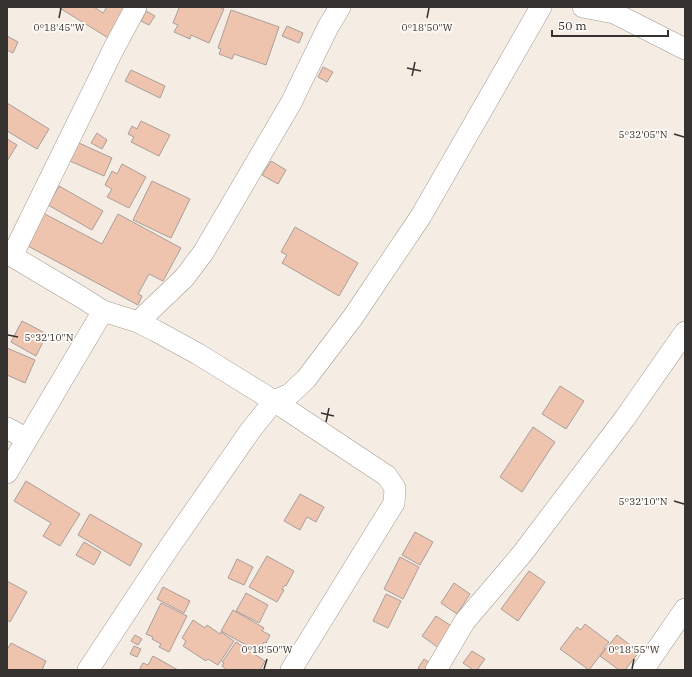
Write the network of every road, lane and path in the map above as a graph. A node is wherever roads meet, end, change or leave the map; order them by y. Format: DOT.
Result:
graph roads {
  1 [pos="136,7"];
  2 [pos="340,7"];
  3 [pos="541,7"];
  4 [pos="583,7"];
  5 [pos="685,49"];
  6 [pos="9,254"];
  7 [pos="103,311"];
  8 [pos="138,322"];
  9 [pos="685,332"];
  10 [pos="274,401"];
  11 [pos="7,428"];
  12 [pos="27,438"];
  13 [pos="7,473"];
  14 [pos="685,609"];
  15 [pos="88,670"];
  16 [pos="291,670"];
  17 [pos="436,670"];
  18 [pos="643,670"];
  1 -- 6 [label="street"];
  2 -- 8 [label="street"];
  3 -- 10 [label="street"];
  4 -- 5 [label="street"];
  6 -- 7 [label="street"];
  7 -- 8 [label="street"];
  7 -- 12 [label="street"];
  8 -- 10 [label="street"];
  9 -- 17 [label="street"];
  10 -- 15 [label="street"];
  10 -- 16 [label="street"];
  11 -- 12 [label="street"];
  12 -- 13 [label="street"];
  14 -- 18 [label="street"];
}
